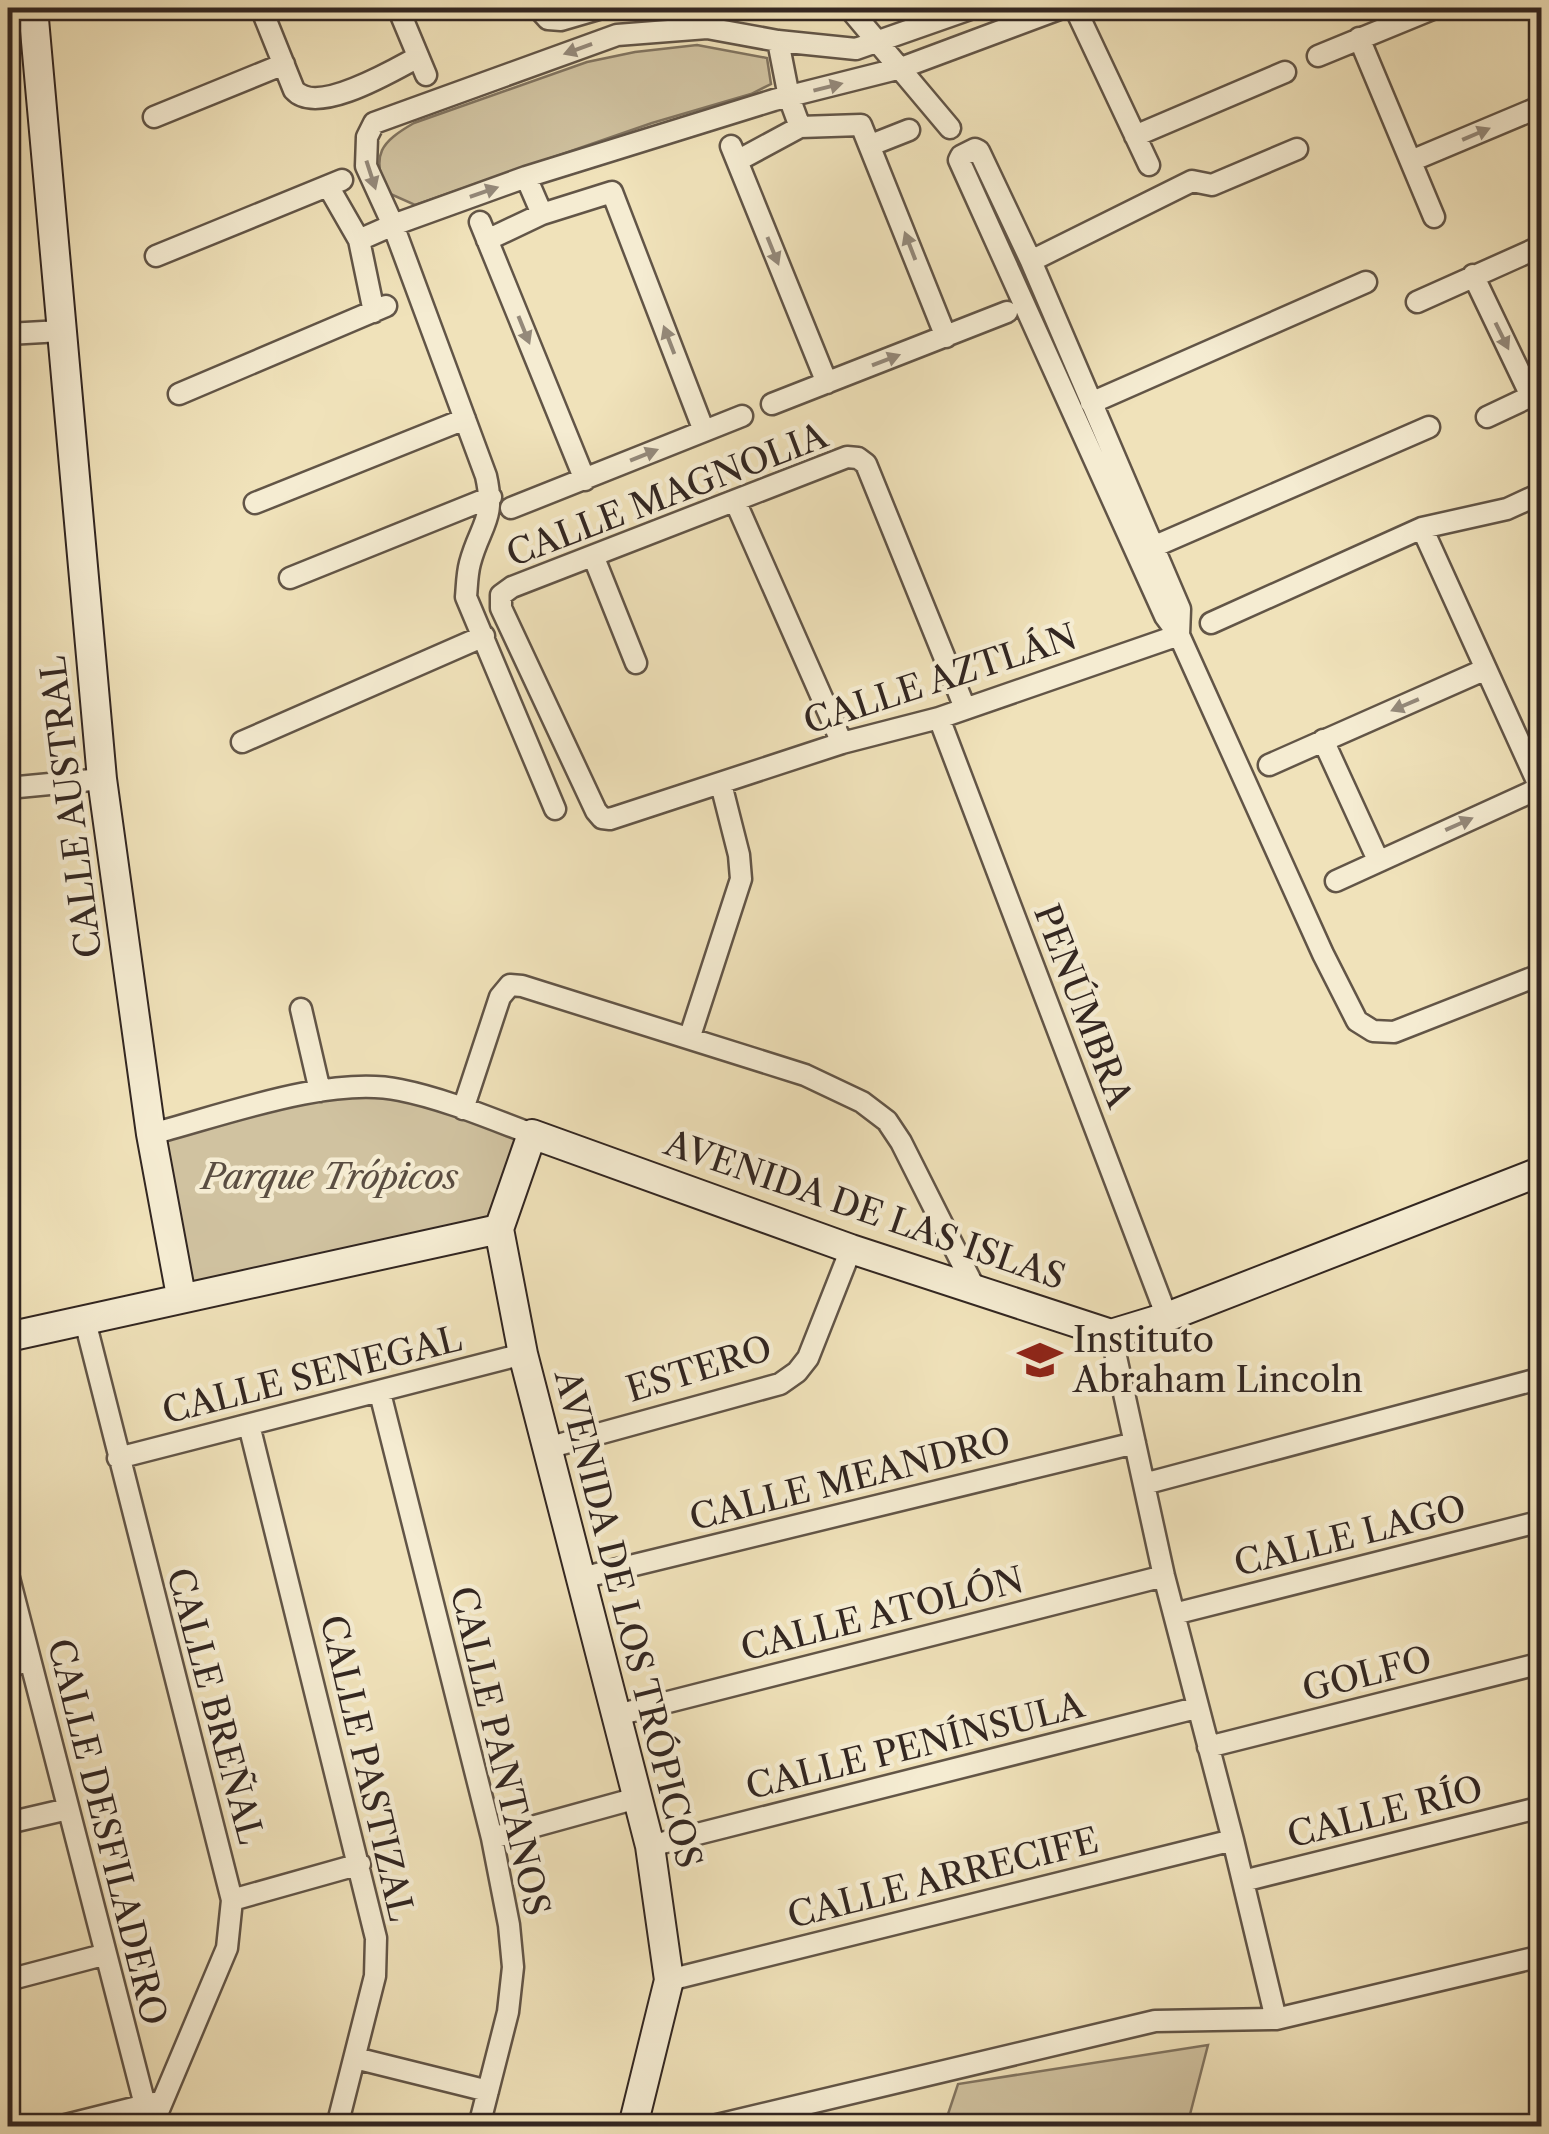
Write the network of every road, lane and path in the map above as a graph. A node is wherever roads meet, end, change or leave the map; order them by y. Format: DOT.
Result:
graph roads {
  1 [pos="33,8"];
  2 [pos="261,8"];
  3 [pos="398,8"];
  4 [pos="538,8"];
  5 [pos="603,8"];
  6 [pos="850,8"];
  7 [pos="973,8"];
  8 [pos="1062,8"];
  9 [pos="1075,8"];
  10 [pos="1435,8"];
  11 [pos="617,35"];
  12 [pos="1359,38"];
  13 [pos="778,41"];
  14 [pos="880,43"];
  15 [pos="1318,56"];
  16 [pos="284,64"];
  17 [pos="901,68"];
  18 [pos="1285,72"];
  19 [pos="358,88"];
  20 [pos="789,97"];
  21 [pos="1542,106"];
  22 [pos="154,117"];
  23 [pos="374,123"];
  24 [pos="800,127"];
  25 [pos="950,128"];
  26 [pos="909,130"];
  27 [pos="1134,136"];
  28 [pos="871,145"];
  29 [pos="1297,149"];
  30 [pos="1410,161"];
  31 [pos="1150,165"];
  32 [pos="526,177"];
  33 [pos="542,214"];
  34 [pos="1434,218"];
  35 [pos="392,225"];
  36 [pos="360,240"];
  37 [pos="1542,246"];
  38 [pos="156,256"];
  39 [pos="1031,261"];
  40 [pos="1473,276"];
  41 [pos="1366,282"];
  42 [pos="1417,302"];
  43 [pos="1007,312"];
  44 [pos="61,331"];
  45 [pos="8,334"];
  46 [pos="946,336"];
  47 [pos="826,383"];
  48 [pos="179,394"];
  49 [pos="1536,394"];
  50 [pos="1090,403"];
  51 [pos="772,404"];
  52 [pos="742,416"];
  53 [pos="1488,416"];
  54 [pos="465,419"];
  55 [pos="1429,427"];
  56 [pos="704,431"];
  57 [pos="585,480"];
  58 [pos="1542,494"];
  59 [pos="491,497"];
  60 [pos="255,503"];
  61 [pos="736,503"];
  62 [pos="511,508"];
  63 [pos="1422,528"];
  64 [pos="1153,546"];
  65 [pos="594,558"];
  66 [pos="290,578"];
  67 [pos="1211,623"];
  68 [pos="1179,635"];
  69 [pos="484,636"];
  70 [pos="636,663"];
  71 [pos="1486,669"];
  72 [pos="965,708"];
  73 [pos="940,718"];
  74 [pos="1323,740"];
  75 [pos="242,742"];
  76 [pos="842,744"];
  77 [pos="1269,765"];
  78 [pos="102,779"];
  79 [pos="721,784"];
  80 [pos="8,788"];
  81 [pos="1541,790"];
  82 [pos="555,809"];
  83 [pos="602,818"];
  84 [pos="1378,860"];
  85 [pos="1336,881"];
  86 [pos="1542,974"];
  87 [pos="301,1009"];
  88 [pos="690,1036"];
  89 [pos="320,1090"];
  90 [pos="463,1109"];
  91 [pos="151,1134"];
  92 [pos="532,1134"];
  93 [pos="1542,1171"];
  94 [pos="499,1229"];
  95 [pos="851,1248"];
  96 [pos="974,1287"];
  97 [pos="181,1296"];
  98 [pos="1166,1317"];
  99 [pos="85,1320"];
  100 [pos="1111,1334"];
  101 [pos="8,1336"];
  102 [pos="523,1354"];
  103 [pos="1542,1378"];
  104 [pos="380,1393"];
  105 [pos="249,1425"];
  106 [pos="1136,1443"];
  107 [pos="547,1448"];
  108 [pos="118,1458"];
  109 [pos="1144,1484"];
  110 [pos="1542,1522"];
  111 [pos="8,1574"];
  112 [pos="1164,1576"];
  113 [pos="581,1578"];
  114 [pos="1174,1614"];
  115 [pos="30,1661"];
  116 [pos="1542,1663"];
  117 [pos="8,1666"];
  118 [pos="1196,1708"];
  119 [pos="617,1715"];
  120 [pos="1208,1747"];
  121 [pos="636,1798"];
  122 [pos="1542,1806"];
  123 [pos="68,1809"];
  124 [pos="8,1823"];
  125 [pos="492,1838"];
  126 [pos="1233,1840"];
  127 [pos="650,1846"];
  128 [pos="360,1864"];
  129 [pos="1244,1881"];
  130 [pos="232,1900"];
  131 [pos="104,1955"];
  132 [pos="1542,1956"];
  133 [pos="8,1980"];
  134 [pos="669,1980"];
  135 [pos="1276,2019"];
  136 [pos="355,2058"];
  137 [pos="488,2091"];
  138 [pos="153,2103"];
  139 [pos="771,2118"];
  140 [pos="62,2126"];
  141 [pos="152,2126"];
  142 [pos="337,2126"];
  143 [pos="480,2126"];
  144 [pos="633,2126"];
  145 [pos="713,2126"];
  1 -- 44 [label="street, CALLE AUSTRAL"];
  2 -- 16 [label="street"];
  3 -- 19 [label="street"];
  4 -- 5 [label="street"];
  5 -- 11 [label="street"];
  6 -- 14 [label="street"];
  7 -- 14 [label="street"];
  8 -- 17 [label="street"];
  9 -- 27 [label="street"];
  10 -- 12 [label="street"];
  11 -- 13 [label="street"];
  11 -- 23 [label="street, one-way"];
  12 -- 15 [label="street"];
  12 -- 30 [label="street"];
  13 -- 14 [label="street"];
  13 -- 20 [label="street"];
  14 -- 17 [label="street"];
  16 -- 19 [label="street"];
  16 -- 22 [label="street"];
  20 -- 17 [label="street, one-way"];
  17 -- 25 [label="street"];
  18 -- 27 [label="street"];
  19 -- 23 [label="street"];
  20 -- 24 [label="street"];
  20 -- 32 [label="street"];
  30 -- 21 [label="street, one-way"];
  23 -- 35 [label="street, one-way"];
  24 -- 28 [label="street"];
  24 -- 47 [label="street, one-way"];
  26 -- 28 [label="street"];
  27 -- 31 [label="street"];
  46 -- 28 [label="street, one-way"];
  29 -- 39 [label="street"];
  30 -- 34 [label="street"];
  32 -- 33 [label="street"];
  35 -- 32 [label="street, one-way"];
  56 -- 33 [label="street, one-way"];
  33 -- 57 [label="street, one-way"];
  35 -- 36 [label="street"];
  35 -- 54 [label="street"];
  36 -- 38 [label="street"];
  36 -- 48 [label="street"];
  37 -- 40 [label="street"];
  39 -- 50 [label="street"];
  39 -- 68 [label="street"];
  40 -- 42 [label="street"];
  40 -- 49 [label="street, one-way"];
  41 -- 50 [label="street"];
  43 -- 46 [label="street"];
  44 -- 45 [label="street"];
  44 -- 78 [label="street, CALLE AUSTRAL"];
  47 -- 46 [label="street, one-way"];
  47 -- 51 [label="street"];
  49 -- 53 [label="street"];
  50 -- 64 [label="street"];
  52 -- 56 [label="street"];
  54 -- 59 [label="street"];
  54 -- 60 [label="street"];
  55 -- 64 [label="street"];
  57 -- 56 [label="street, one-way"];
  57 -- 62 [label="street"];
  58 -- 63 [label="street"];
  59 -- 66 [label="street"];
  59 -- 69 [label="street"];
  61 -- 65 [label="street, CALLE MAGNOLIA"];
  61 -- 72 [label="street, CALLE MAGNOLIA"];
  61 -- 76 [label="street"];
  63 -- 67 [label="street"];
  63 -- 71 [label="street"];
  64 -- 68 [label="street"];
  65 -- 70 [label="street"];
  65 -- 83 [label="street, CALLE MAGNOLIA"];
  68 -- 72 [label="street, CALLE AZTLÁN"];
  68 -- 86 [label="street"];
  69 -- 75 [label="street"];
  69 -- 82 [label="street"];
  71 -- 74 [label="street, one-way"];
  71 -- 81 [label="street"];
  72 -- 73 [label="street, CALLE AZTLÁN"];
  73 -- 76 [label="street, CALLE AZTLÁN"];
  73 -- 98 [label="street, PENÚMBRA"];
  74 -- 77 [label="street"];
  74 -- 84 [label="street"];
  76 -- 79 [label="street, CALLE AZTLÁN"];
  78 -- 80 [label="street"];
  78 -- 91 [label="street, CALLE AUSTRAL"];
  79 -- 83 [label="street, CALLE AZTLÁN"];
  79 -- 88 [label="street"];
  84 -- 81 [label="street, one-way"];
  84 -- 85 [label="street"];
  87 -- 89 [label="street"];
  88 -- 90 [label="street"];
  88 -- 96 [label="street"];
  89 -- 90 [label="street, AVENIDA DE LAS ISLAS"];
  89 -- 91 [label="street, AVENIDA DE LAS ISLAS"];
  90 -- 92 [label="street, AVENIDA DE LAS ISLAS"];
  91 -- 97 [label="street, CALLE AUSTRAL"];
  92 -- 94 [label="street"];
  92 -- 95 [label="street, AVENIDA DE LAS ISLAS"];
  93 -- 98 [label="street"];
  94 -- 97 [label="street"];
  94 -- 102 [label="street, AVENIDA DE LOS TRÓPICOS"];
  95 -- 96 [label="street, AVENIDA DE LAS ISLAS"];
  95 -- 107 [label="street, ESTERO"];
  96 -- 100 [label="street, AVENIDA DE LAS ISLAS"];
  97 -- 99 [label="street"];
  98 -- 100 [label="street"];
  99 -- 101 [label="street"];
  99 -- 108 [label="street, CALLE BREÑAL"];
  100 -- 106 [label="street"];
  102 -- 104 [label="street, CALLE SENEGAL"];
  102 -- 107 [label="street, AVENIDA DE LOS TRÓPICOS"];
  103 -- 109 [label="street"];
  104 -- 105 [label="street, CALLE SENEGAL"];
  104 -- 125 [label="street, CALLE PANTANOS"];
  105 -- 108 [label="street, CALLE SENEGAL"];
  105 -- 128 [label="street, CALLE PASTIZAL"];
  106 -- 109 [label="street"];
  106 -- 113 [label="street, CALLE MEANDRO"];
  107 -- 113 [label="street, AVENIDA DE LOS TRÓPICOS"];
  108 -- 130 [label="street, CALLE BREÑAL"];
  109 -- 112 [label="street"];
  110 -- 114 [label="street, CALLE LAGO"];
  111 -- 115 [label="street, CALLE DESFILADERO"];
  112 -- 114 [label="street"];
  112 -- 119 [label="street, CALLE ATOLÓN"];
  113 -- 119 [label="street, AVENIDA DE LOS TRÓPICOS"];
  114 -- 118 [label="street"];
  115 -- 117 [label="street"];
  115 -- 123 [label="street, CALLE DESFILADERO"];
  116 -- 120 [label="street, GOLFO"];
  118 -- 120 [label="street"];
  118 -- 127 [label="street, CALLE PENÍNSULA"];
  119 -- 121 [label="street, AVENIDA DE LOS TRÓPICOS"];
  120 -- 126 [label="street"];
  121 -- 125 [label="street"];
  121 -- 127 [label="street, AVENIDA DE LOS TRÓPICOS"];
  122 -- 129 [label="street, CALLE RÍO"];
  123 -- 124 [label="street"];
  123 -- 131 [label="street, CALLE DESFILADERO"];
  125 -- 137 [label="street, CALLE PANTANOS"];
  126 -- 129 [label="street"];
  126 -- 134 [label="street, CALLE ARRECIFE"];
  127 -- 134 [label="street, AVENIDA DE LOS TRÓPICOS"];
  128 -- 130 [label="street"];
  128 -- 136 [label="street, CALLE PASTIZAL"];
  129 -- 135 [label="street"];
  130 -- 138 [label="street, CALLE BREÑAL"];
  131 -- 133 [label="street"];
  131 -- 138 [label="street, CALLE DESFILADERO"];
  132 -- 135 [label="street"];
  134 -- 144 [label="street, AVENIDA DE LOS TRÓPICOS"];
  135 -- 139 [label="street"];
  136 -- 137 [label="street"];
  136 -- 142 [label="street, CALLE PASTIZAL"];
  137 -- 143 [label="street, CALLE PANTANOS"];
  138 -- 140 [label="street"];
  138 -- 141 [label="street, CALLE BREÑAL"];
  139 -- 145 [label="street"];
}
